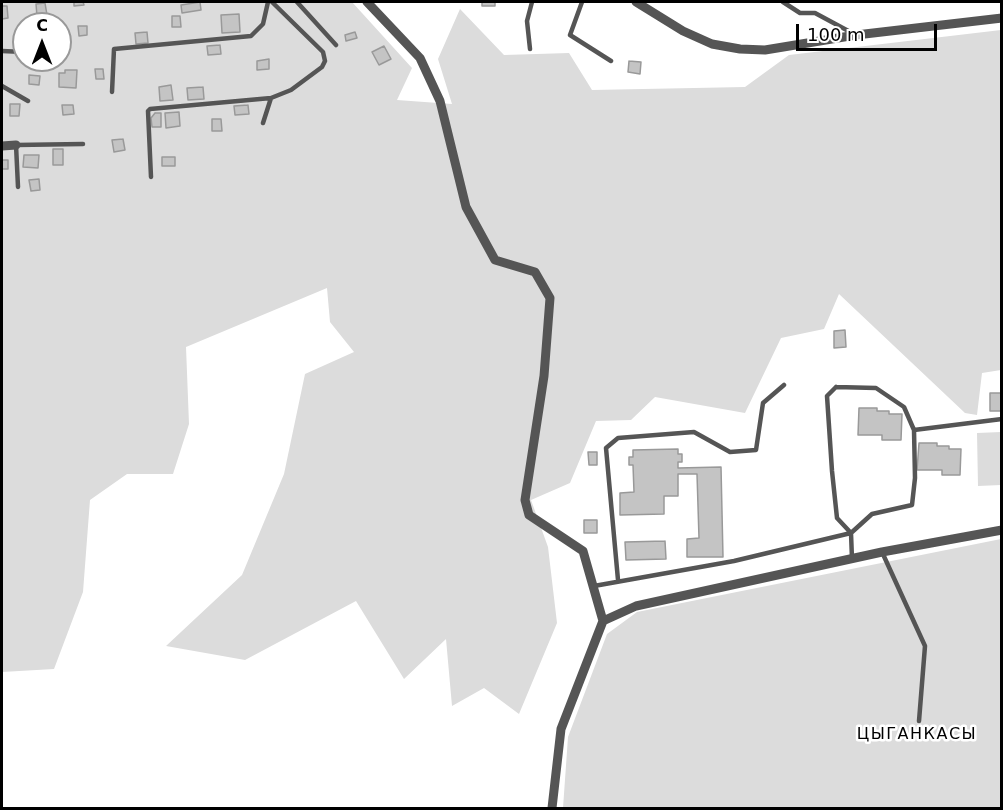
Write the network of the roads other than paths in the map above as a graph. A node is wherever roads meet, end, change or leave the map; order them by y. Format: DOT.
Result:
graph roads {
  1 [pos="270,2"];
  2 [pos="297,2"];
  3 [pos="367,2"];
  4 [pos="532,2"];
  5 [pos="582,2"];
  6 [pos="636,2"];
  7 [pos="783,2"];
  8 [pos="1002,18"];
  9 [pos="856,35"];
  10 [pos="336,45"];
  11 [pos="530,49"];
  12 [pos="610,61"];
  13 [pos="2,86"];
  14 [pos="112,92"];
  15 [pos="270,98"];
  16 [pos="28,101"];
  17 [pos="262,123"];
  18 [pos="82,144"];
  19 [pos="16,145"];
  20 [pos="2,146"];
  21 [pos="151,177"];
  22 [pos="18,188"];
  23 [pos="784,386"];
  24 [pos="1002,419"];
  25 [pos="914,430"];
  26 [pos="1002,530"];
  27 [pos="850,533"];
  28 [pos="882,552"];
  29 [pos="852,560"];
  30 [pos="618,580"];
  31 [pos="594,586"];
  32 [pos="603,621"];
  33 [pos="919,721"];
  34 [pos="552,808"];
  1 -- 14 [label="lane"];
  1 -- 15 [label="lane"];
  2 -- 10 [label="lane"];
  3 -- 31 [label="street"];
  4 -- 11 [label="lane"];
  5 -- 12 [label="lane"];
  6 -- 9 [label="street"];
  7 -- 9 [label="lane"];
  8 -- 9 [label="street"];
  13 -- 16 [label="lane"];
  15 -- 17 [label="lane"];
  15 -- 21 [label="lane"];
  18 -- 19 [label="lane"];
  19 -- 20 [label="street"];
  19 -- 22 [label="lane"];
  23 -- 30 [label="lane"];
  24 -- 25 [label="lane"];
  25 -- 27 [label="lane"];
  25 -- 27 [label="lane"];
  26 -- 28 [label="street"];
  27 -- 29 [label="lane"];
  27 -- 30 [label="lane"];
  28 -- 29 [label="street"];
  28 -- 33 [label="lane"];
  29 -- 32 [label="street"];
  30 -- 31 [label="lane"];
  31 -- 32 [label="street"];
  32 -- 34 [label="street"];
}
